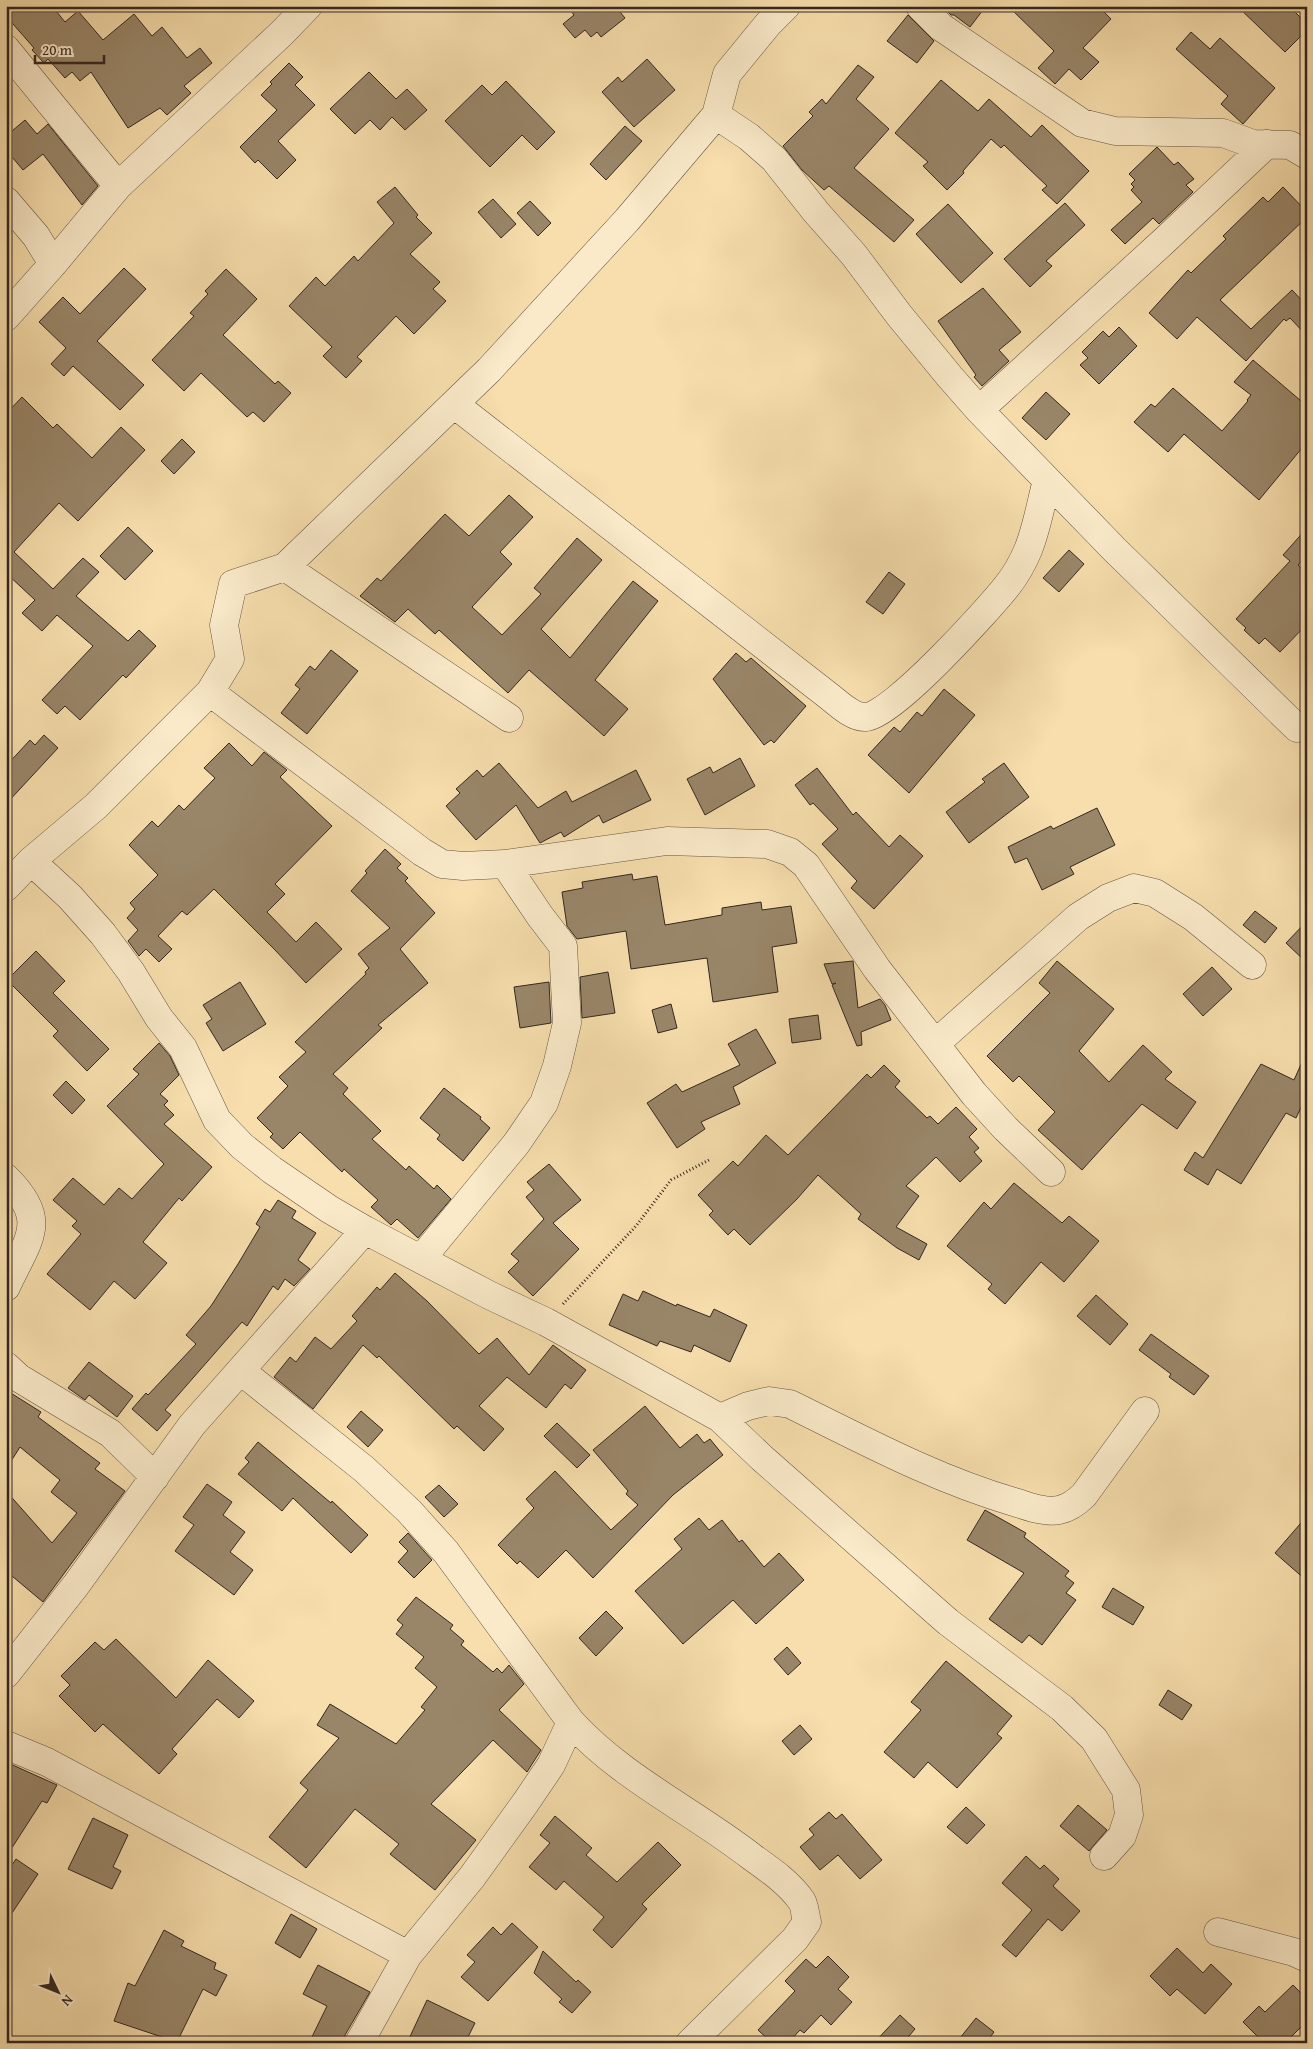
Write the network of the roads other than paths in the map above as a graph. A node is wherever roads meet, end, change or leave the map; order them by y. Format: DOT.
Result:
graph roads {
  1 [pos="308,6"];
  2 [pos="786,6"];
  3 [pos="920,6"];
  4 [pos="6,49"];
  5 [pos="716,115"];
  6 [pos="1268,144"];
  7 [pos="1307,155"];
  8 [pos="118,186"];
  9 [pos="6,202"];
  10 [pos="53,264"];
  11 [pos="6,316"];
  12 [pos="454,404"];
  13 [pos="979,410"];
  14 [pos="1047,480"];
  15 [pos="285,567"];
  16 [pos="210,692"];
  17 [pos="509,718"];
  18 [pos="1297,728"];
  19 [pos="31,861"];
  20 [pos="505,864"];
  21 [pos="6,887"];
  22 [pos="1252,965"];
  23 [pos="936,1043"];
  24 [pos="1051,1172"];
  25 [pos="6,1178"];
  26 [pos="365,1230"];
  27 [pos="421,1259"];
  28 [pos="6,1287"];
  29 [pos="6,1366"];
  30 [pos="241,1371"];
  31 [pos="1145,1411"];
  32 [pos="720,1418"];
  33 [pos="155,1476"];
  34 [pos="6,1674"];
  35 [pos="571,1722"];
  36 [pos="6,1745"];
  37 [pos="1104,1856"];
  38 [pos="1218,1932"];
  39 [pos="408,1955"];
  40 [pos="1307,1958"];
  41 [pos="359,2043"];
  42 [pos="690,2043"];
  1 -- 8 [label="street"];
  2 -- 5 [label="street"];
  3 -- 6 [label="street"];
  4 -- 8 [label="street"];
  5 -- 12 [label="street"];
  5 -- 13 [label="street"];
  6 -- 7 [label="street"];
  6 -- 13 [label="street"];
  8 -- 10 [label="street"];
  9 -- 10 [label="street"];
  10 -- 11 [label="street"];
  12 -- 14 [label="street"];
  12 -- 15 [label="street"];
  13 -- 14 [label="street"];
  14 -- 18 [label="street"];
  15 -- 16 [label="street"];
  15 -- 17 [label="street"];
  16 -- 19 [label="street"];
  16 -- 20 [label="street"];
  19 -- 21 [label="street"];
  19 -- 26 [label="street"];
  20 -- 23 [label="street"];
  20 -- 27 [label="street"];
  22 -- 23 [label="street"];
  23 -- 24 [label="street"];
  25 -- 28 [label="street"];
  26 -- 27 [label="street"];
  26 -- 30 [label="street"];
  27 -- 32 [label="street"];
  29 -- 33 [label="street"];
  30 -- 33 [label="street"];
  30 -- 35 [label="street"];
  31 -- 32 [label="street"];
  32 -- 37 [label="street"];
  33 -- 34 [label="street"];
  35 -- 39 [label="street"];
  35 -- 42 [label="street"];
  36 -- 39 [label="street"];
  38 -- 40 [label="street"];
  39 -- 41 [label="street"];
}
